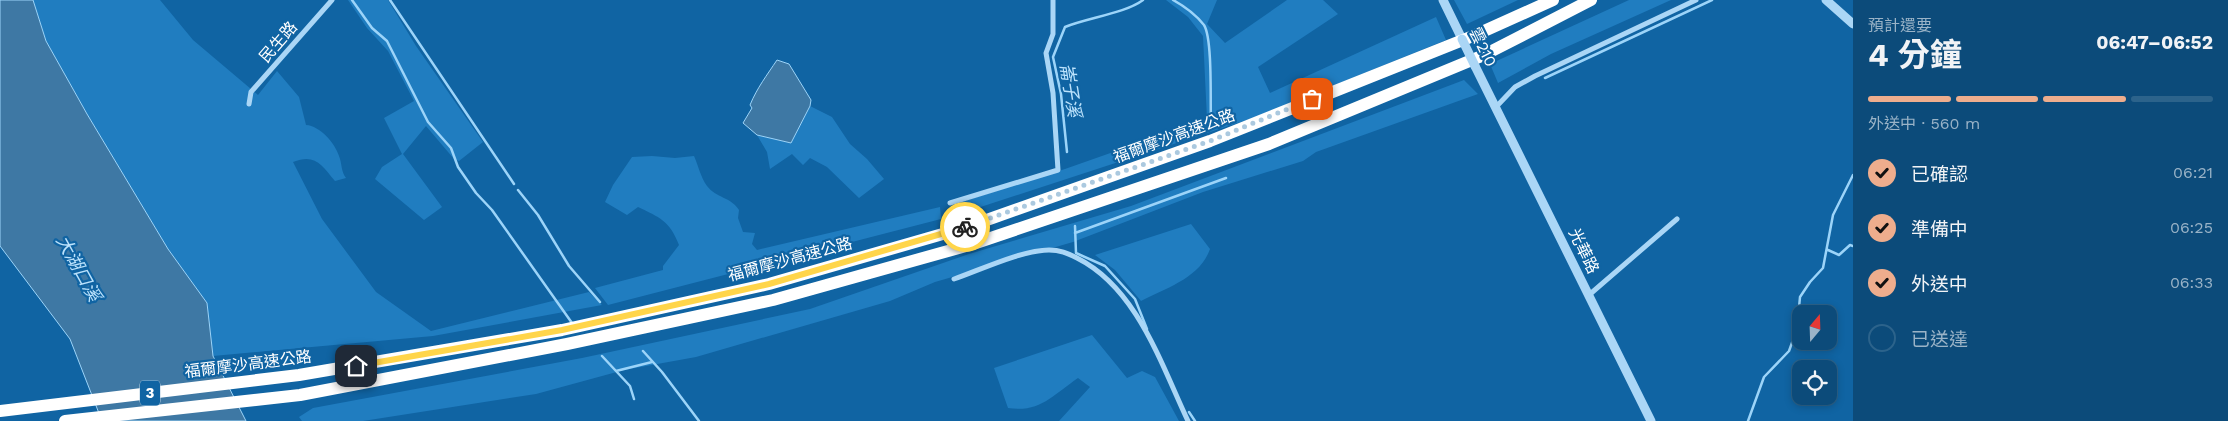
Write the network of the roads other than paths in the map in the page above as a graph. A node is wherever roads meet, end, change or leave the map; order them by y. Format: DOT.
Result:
graph roads {
  1 [pos="332,0"];
  2 [pos="1053,0"];
  3 [pos="1443,0"];
  4 [pos="1553,0"];
  5 [pos="1591,0"];
  6 [pos="1696,0"];
  7 [pos="1826,0"];
  8 [pos="1853,24"];
  9 [pos="1489,94"];
  10 [pos="249,104"];
  11 [pos="1496,107"];
  12 [pos="950,202"];
  13 [pos="1677,219"];
  14 [pos="954,279"];
  15 [pos="1589,296"];
  16 [pos="0,411"];
  17 [pos="65,421"];
  18 [pos="1188,421"];
  19 [pos="1652,421"];
  1 -- 10 [label="street, 民生路"];
  2 -- 12 [label="street"];
  3 -- 9 [label="street, 雲210 / 雲210, bridge"];
  4 -- 16 [label="highway, 福爾摩沙高速公路 / 3"];
  5 -- 17 [label="highway, 福爾摩沙高速公路 / 3"];
  6 -- 11 [label="street"];
  7 -- 8 [label="street"];
  9 -- 11 [label="street, 光華路 / 雲210"];
  11 -- 15 [label="street, 光華路 / 雲210"];
  13 -- 15 [label="street"];
  14 -- 18 [label="street"];
  15 -- 19 [label="street, 光華路 / 雲210"];
}
